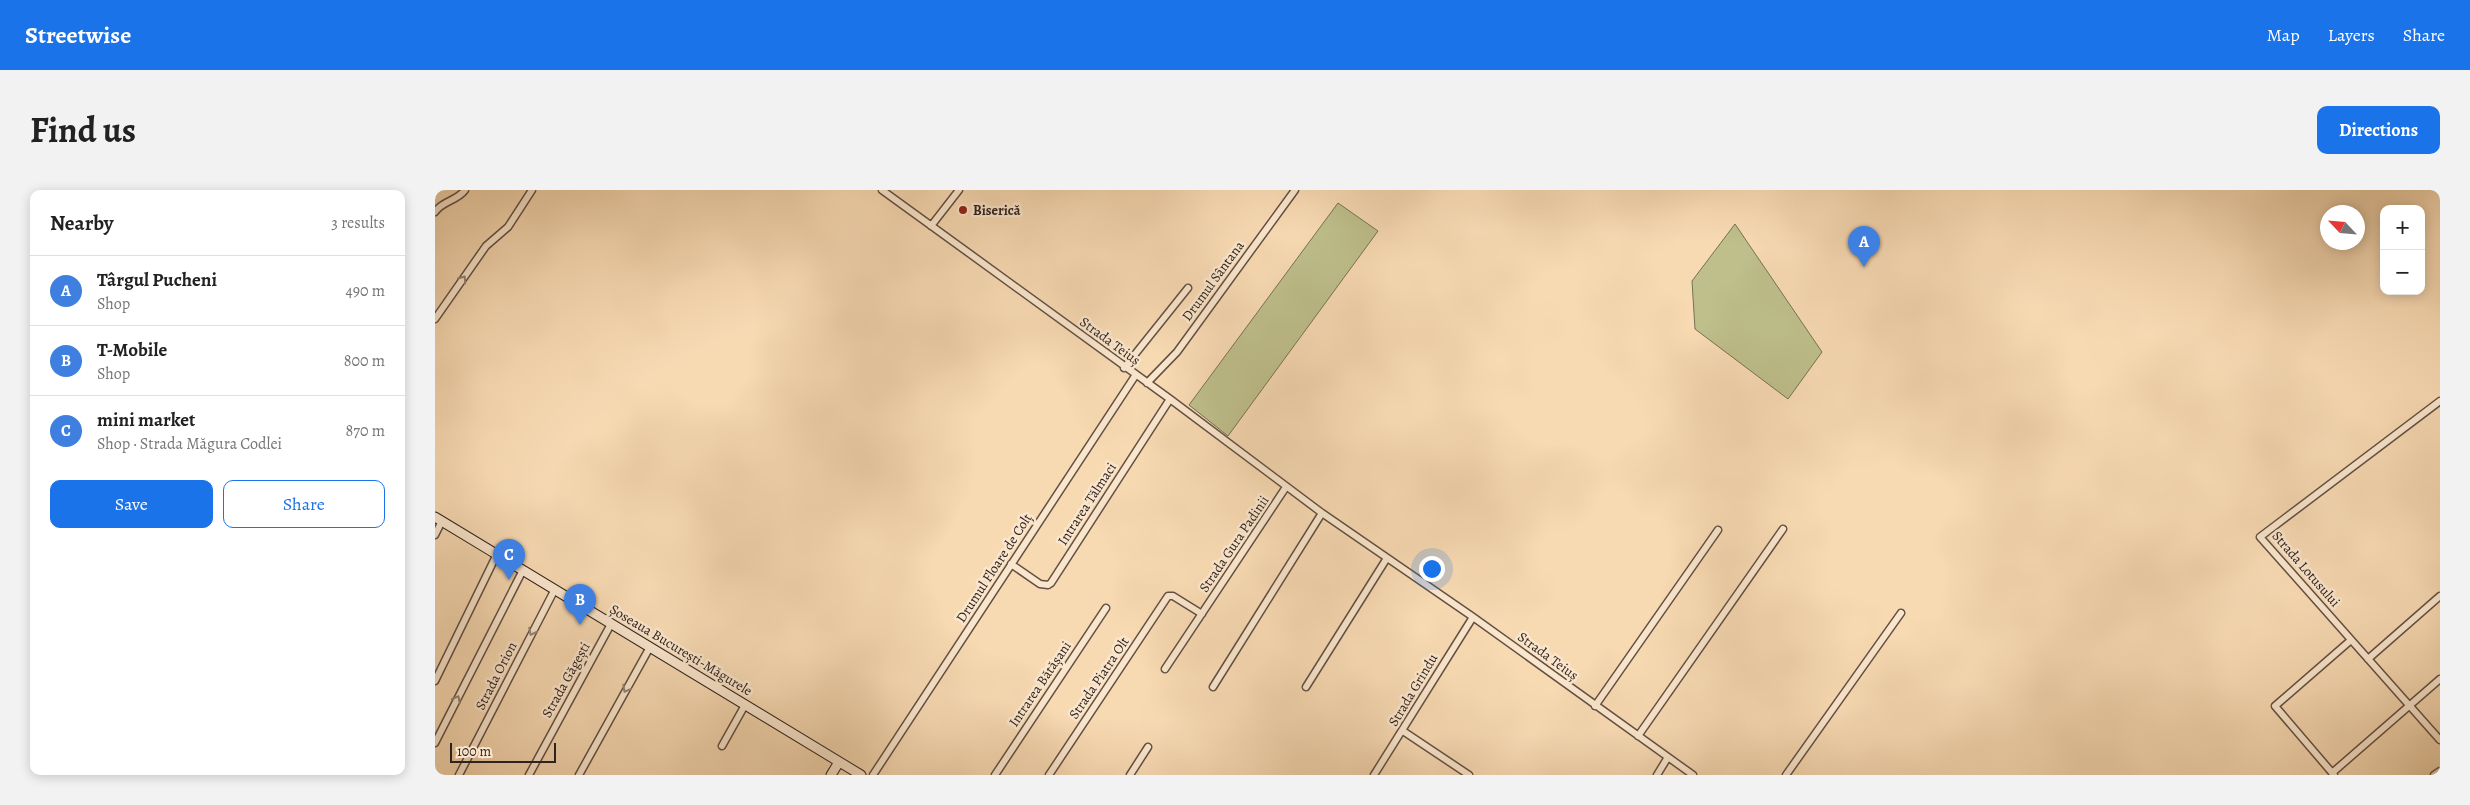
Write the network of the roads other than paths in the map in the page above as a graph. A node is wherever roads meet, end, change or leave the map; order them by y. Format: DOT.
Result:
graph roads {
  1 [pos="465,190"];
  2 [pos="532,190"];
  3 [pos="882,190"];
  4 [pos="959,190"];
  5 [pos="1295,190"];
  6 [pos="436,207"];
  7 [pos="931,226"];
  8 [pos="1187,288"];
  9 [pos="435,319"];
  10 [pos="1124,368"];
  11 [pos="1135,376"];
  12 [pos="1147,383"];
  13 [pos="1170,399"];
  14 [pos="2440,401"];
  15 [pos="1286,487"];
  16 [pos="1322,513"];
  17 [pos="438,519"];
  18 [pos="1783,529"];
  19 [pos="1718,530"];
  20 [pos="435,535"];
  21 [pos="497,554"];
  22 [pos="1387,558"];
  23 [pos="1011,564"];
  24 [pos="523,570"];
  25 [pos="555,589"];
  26 [pos="1170,595"];
  27 [pos="2440,596"];
  28 [pos="1106,608"];
  29 [pos="1901,613"];
  30 [pos="1202,614"];
  31 [pos="1473,617"];
  32 [pos="611,624"];
  33 [pos="2351,640"];
  34 [pos="650,647"];
  35 [pos="2367,659"];
  36 [pos="1165,669"];
  37 [pos="2440,678"];
  38 [pos="435,681"];
  39 [pos="1306,687"];
  40 [pos="1213,688"];
  41 [pos="745,705"];
  42 [pos="1595,706"];
  43 [pos="2410,706"];
  44 [pos="1403,731"];
  45 [pos="1638,736"];
  46 [pos="2440,740"];
  47 [pos="435,743"];
  48 [pos="722,746"];
  49 [pos="1148,747"];
  50 [pos="1668,757"];
  51 [pos="839,762"];
  52 [pos="2440,771"];
  53 [pos="2333,774"];
  54 [pos="459,775"];
  55 [pos="529,775"];
  56 [pos="579,775"];
  57 [pos="831,775"];
  58 [pos="861,775"];
  59 [pos="873,775"];
  60 [pos="995,775"];
  61 [pos="1049,775"];
  62 [pos="1130,775"];
  63 [pos="1375,775"];
  64 [pos="1469,775"];
  65 [pos="1657,775"];
  66 [pos="1693,775"];
  67 [pos="1786,775"];
  68 [pos="2434,775"];
  1 -- 6 [label="street"];
  9 -- 2 [label="street, one-way"];
  3 -- 7 [label="street, Strada Teiuș"];
  4 -- 7 [label="street"];
  5 -- 12 [label="street, Drumul Sântana"];
  7 -- 10 [label="street, Strada Teiuș"];
  8 -- 10 [label="street"];
  10 -- 11 [label="street, Strada Teiuș"];
  11 -- 12 [label="street, Strada Teiuș"];
  11 -- 23 [label="street, Drumul Floare de Colț"];
  12 -- 13 [label="street, Strada Teiuș"];
  13 -- 15 [label="street, Strada Teiuș"];
  13 -- 23 [label="street, Intrarea Tălmaci"];
  14 -- 33 [label="street, Strada Lotusului"];
  15 -- 16 [label="street, Strada Teiuș"];
  15 -- 30 [label="street, Strada Gura Padinii"];
  16 -- 22 [label="street, Strada Teiuș"];
  16 -- 40 [label="street"];
  17 -- 20 [label="street"];
  17 -- 21 [label="main road, Șoseaua București-Măgurele"];
  18 -- 45 [label="street"];
  19 -- 42 [label="street"];
  21 -- 24 [label="main road, Șoseaua București-Măgurele"];
  21 -- 38 [label="street"];
  22 -- 31 [label="street, Strada Teiuș"];
  22 -- 39 [label="street"];
  23 -- 59 [label="street, Drumul Floare de Colț"];
  24 -- 25 [label="main road, Șoseaua București-Măgurele"];
  47 -- 24 [label="street, one-way"];
  25 -- 32 [label="main road, Șoseaua București-Măgurele"];
  25 -- 54 [label="street, Strada Orion, one-way"];
  26 -- 30 [label="street, Strada Gura Padinii"];
  26 -- 61 [label="street, Strada Piatra Olt"];
  27 -- 35 [label="street"];
  28 -- 60 [label="street, Intrarea Bătășani"];
  29 -- 67 [label="street"];
  30 -- 36 [label="street, Strada Gura Padinii"];
  31 -- 42 [label="street, Strada Teiuș"];
  31 -- 44 [label="street, Strada Grindu"];
  32 -- 34 [label="main road, Șoseaua București-Măgurele"];
  32 -- 55 [label="street, Strada Găgești"];
  33 -- 35 [label="street, Strada Lotusului"];
  33 -- 53 [label="street"];
  34 -- 41 [label="main road, Șoseaua București-Măgurele"];
  34 -- 56 [label="street, one-way"];
  35 -- 43 [label="street, Strada Lotusului"];
  37 -- 43 [label="street"];
  41 -- 48 [label="street"];
  41 -- 51 [label="main road, Șoseaua București-Măgurele"];
  42 -- 45 [label="street, Strada Teiuș"];
  43 -- 46 [label="street, Strada Lotusului"];
  43 -- 53 [label="street"];
  44 -- 63 [label="street, Strada Grindu"];
  44 -- 64 [label="street"];
  45 -- 50 [label="street, Strada Teiuș"];
  49 -- 62 [label="street"];
  50 -- 65 [label="street"];
  50 -- 66 [label="street, Strada Teiuș"];
  51 -- 57 [label="main road"];
  51 -- 58 [label="main road, Șoseaua București-Măgurele"];
  52 -- 68 [label="street"];
}
